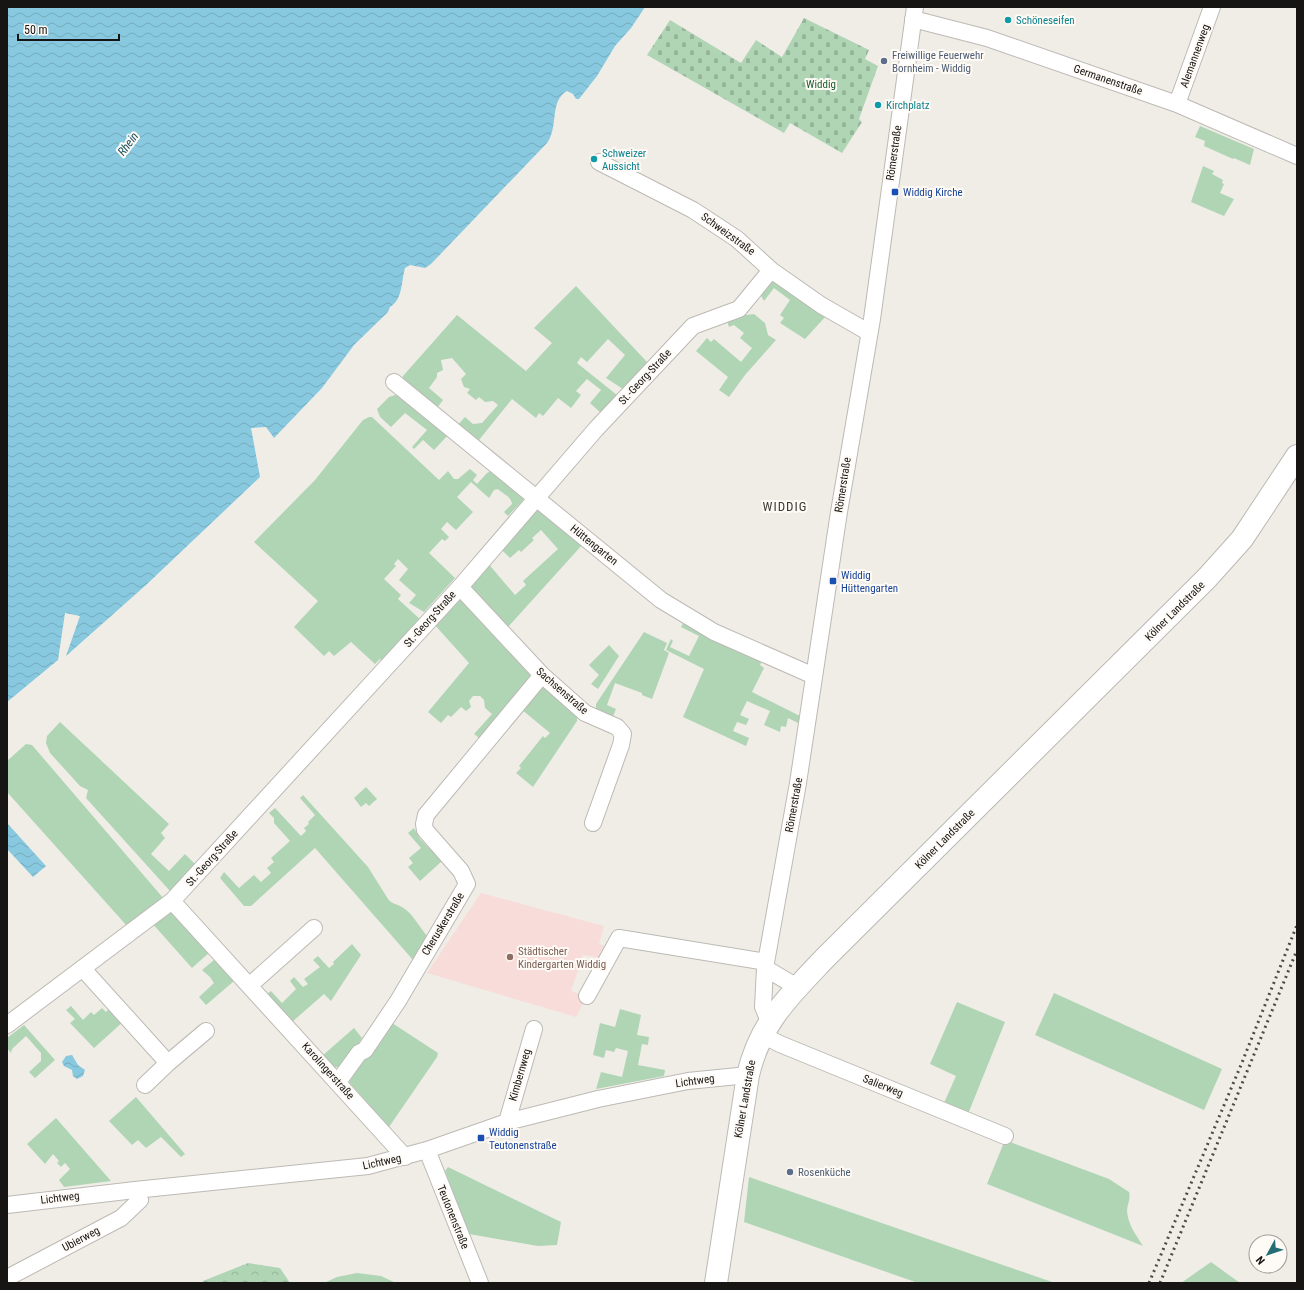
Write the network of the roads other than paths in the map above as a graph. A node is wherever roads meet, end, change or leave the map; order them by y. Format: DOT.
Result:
graph roads {
  1 [pos="1212,7"];
  2 [pos="914,13"];
  3 [pos="1177,104"];
  4 [pos="1297,156"];
  5 [pos="599,162"];
  6 [pos="771,270"];
  7 [pos="868,332"];
  8 [pos="394,382"];
  9 [pos="1297,456"];
  10 [pos="536,499"];
  11 [pos="460,587"];
  12 [pos="542,675"];
  13 [pos="814,676"];
  14 [pos="593,823"];
  15 [pos="172,902"];
  16 [pos="314,928"];
  17 [pos="765,965"];
  18 [pos="84,970"];
  19 [pos="250,985"];
  20 [pos="797,987"];
  21 [pos="587,996"];
  22 [pos="7,1025"];
  23 [pos="766,1028"];
  24 [pos="534,1029"];
  25 [pos="206,1031"];
  26 [pos="168,1063"];
  27 [pos="748,1075"];
  28 [pos="338,1082"];
  29 [pos="145,1085"];
  30 [pos="506,1122"];
  31 [pos="1005,1136"];
  32 [pos="427,1150"];
  33 [pos="405,1157"];
  34 [pos="135,1190"];
  35 [pos="7,1205"];
  36 [pos="7,1278"];
  37 [pos="480,1283"];
  38 [pos="716,1283"];
  1 -- 3 [label="street, Alemannenweg"];
  2 -- 3 [label="street, Germanenstraße"];
  2 -- 7 [label="street, Römerstraße"];
  3 -- 4 [label="street, Germanenstraße"];
  5 -- 6 [label="street, Schweizstraße"];
  6 -- 7 [label="street, Schweizstraße"];
  6 -- 10 [label="street, St.-Georg-Straße"];
  7 -- 13 [label="street, Römerstraße"];
  8 -- 10 [label="street, Hüttengarten"];
  9 -- 20 [label="main road, Kölner Landstraße"];
  10 -- 11 [label="street, St.-Georg-Straße"];
  10 -- 13 [label="street, Hüttengarten"];
  11 -- 12 [label="street, Sachsenstraße"];
  11 -- 15 [label="street, St.-Georg-Straße"];
  12 -- 14 [label="street, Sachsenstraße"];
  12 -- 28 [label="street, Cheruskerstraße"];
  13 -- 17 [label="street, Römerstraße"];
  15 -- 18 [label="street, St.-Georg-Straße"];
  15 -- 19 [label="street, Karolingerstraße"];
  16 -- 19 [label="street"];
  17 -- 20 [label="street"];
  17 -- 21 [label="street"];
  17 -- 23 [label="street, Römerstraße"];
  18 -- 22 [label="street, St.-Georg-Straße"];
  18 -- 26 [label="street"];
  19 -- 28 [label="street, Karolingerstraße"];
  20 -- 23 [label="main road, Kölner Landstraße"];
  23 -- 27 [label="main road, Kölner Landstraße"];
  23 -- 31 [label="street, Salierweg"];
  24 -- 30 [label="street, Kimbernweg"];
  25 -- 26 [label="street"];
  26 -- 29 [label="street"];
  27 -- 30 [label="street, Lichtweg"];
  27 -- 38 [label="main road, Kölner Landstraße"];
  28 -- 33 [label="street, Karolingerstraße"];
  30 -- 32 [label="street, Lichtweg"];
  32 -- 33 [label="street, Lichtweg"];
  32 -- 37 [label="street, Teutonenstraße"];
  33 -- 34 [label="street, Lichtweg"];
  34 -- 35 [label="street, Lichtweg"];
  34 -- 36 [label="street, Ubierweg"];
}
